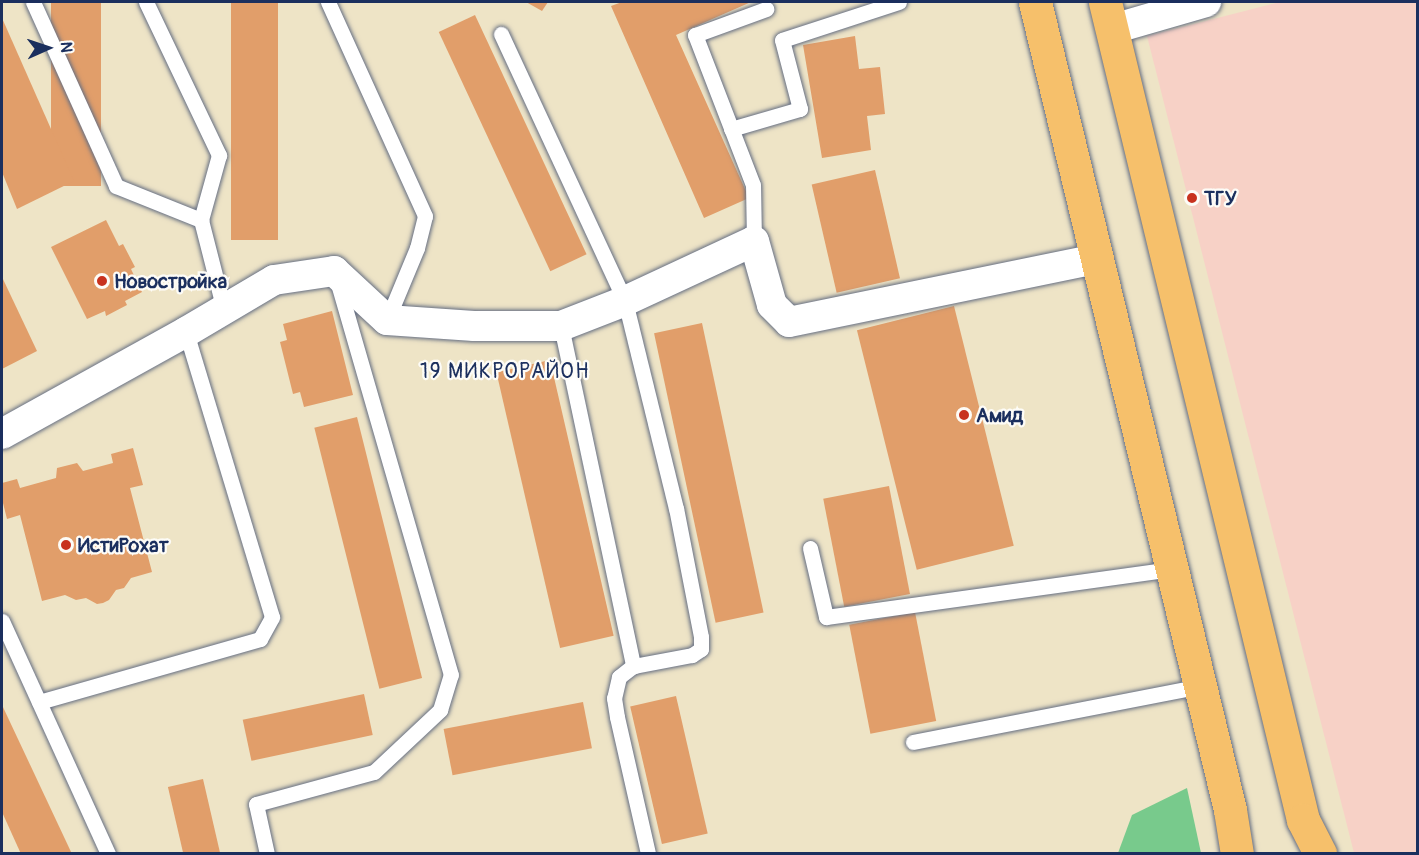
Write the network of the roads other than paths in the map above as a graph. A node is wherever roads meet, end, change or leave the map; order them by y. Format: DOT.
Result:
graph roads {
  1 [pos="33,2"];
  2 [pos="146,2"];
  3 [pos="328,2"];
  4 [pos="899,2"];
  5 [pos="1035,2"];
  6 [pos="1206,2"];
  7 [pos="766,9"];
  8 [pos="1109,15"];
  9 [pos="501,34"];
  10 [pos="731,129"];
  11 [pos="201,220"];
  12 [pos="754,241"];
  13 [pos="1097,259"];
  14 [pos="334,271"];
  15 [pos="625,301"];
  16 [pos="224,310"];
  17 [pos="387,320"];
  18 [pos="561,326"];
  19 [pos="186,332"];
  20 [pos="2,434"];
  21 [pos="810,548"];
  22 [pos="1172,569"];
  23 [pos="2,621"];
  24 [pos="633,666"];
  25 [pos="1200,686"];
  26 [pos="39,702"];
  27 [pos="913,742"];
  28 [pos="108,854"];
  29 [pos="267,854"];
  30 [pos="648,854"];
  31 [pos="1237,854"];
  32 [pos="1320,854"];
  1 -- 11 [label="lane"];
  2 -- 11 [label="lane"];
  3 -- 17 [label="lane"];
  4 -- 10 [label="lane"];
  5 -- 13 [label="highway"];
  6 -- 8 [label="street"];
  7 -- 10 [label="lane"];
  8 -- 32 [label="highway"];
  9 -- 15 [label="lane"];
  10 -- 12 [label="lane"];
  11 -- 16 [label="lane"];
  12 -- 13 [label="street"];
  12 -- 15 [label="street"];
  13 -- 22 [label="highway"];
  14 -- 16 [label="street"];
  14 -- 17 [label="street"];
  14 -- 29 [label="lane"];
  15 -- 18 [label="street"];
  15 -- 24 [label="lane"];
  16 -- 19 [label="street"];
  17 -- 18 [label="street"];
  18 -- 24 [label="lane"];
  19 -- 20 [label="street"];
  19 -- 26 [label="lane"];
  21 -- 22 [label="lane"];
  22 -- 25 [label="highway"];
  23 -- 26 [label="lane"];
  24 -- 30 [label="lane"];
  25 -- 27 [label="lane"];
  25 -- 31 [label="highway"];
  26 -- 28 [label="lane"];
}
